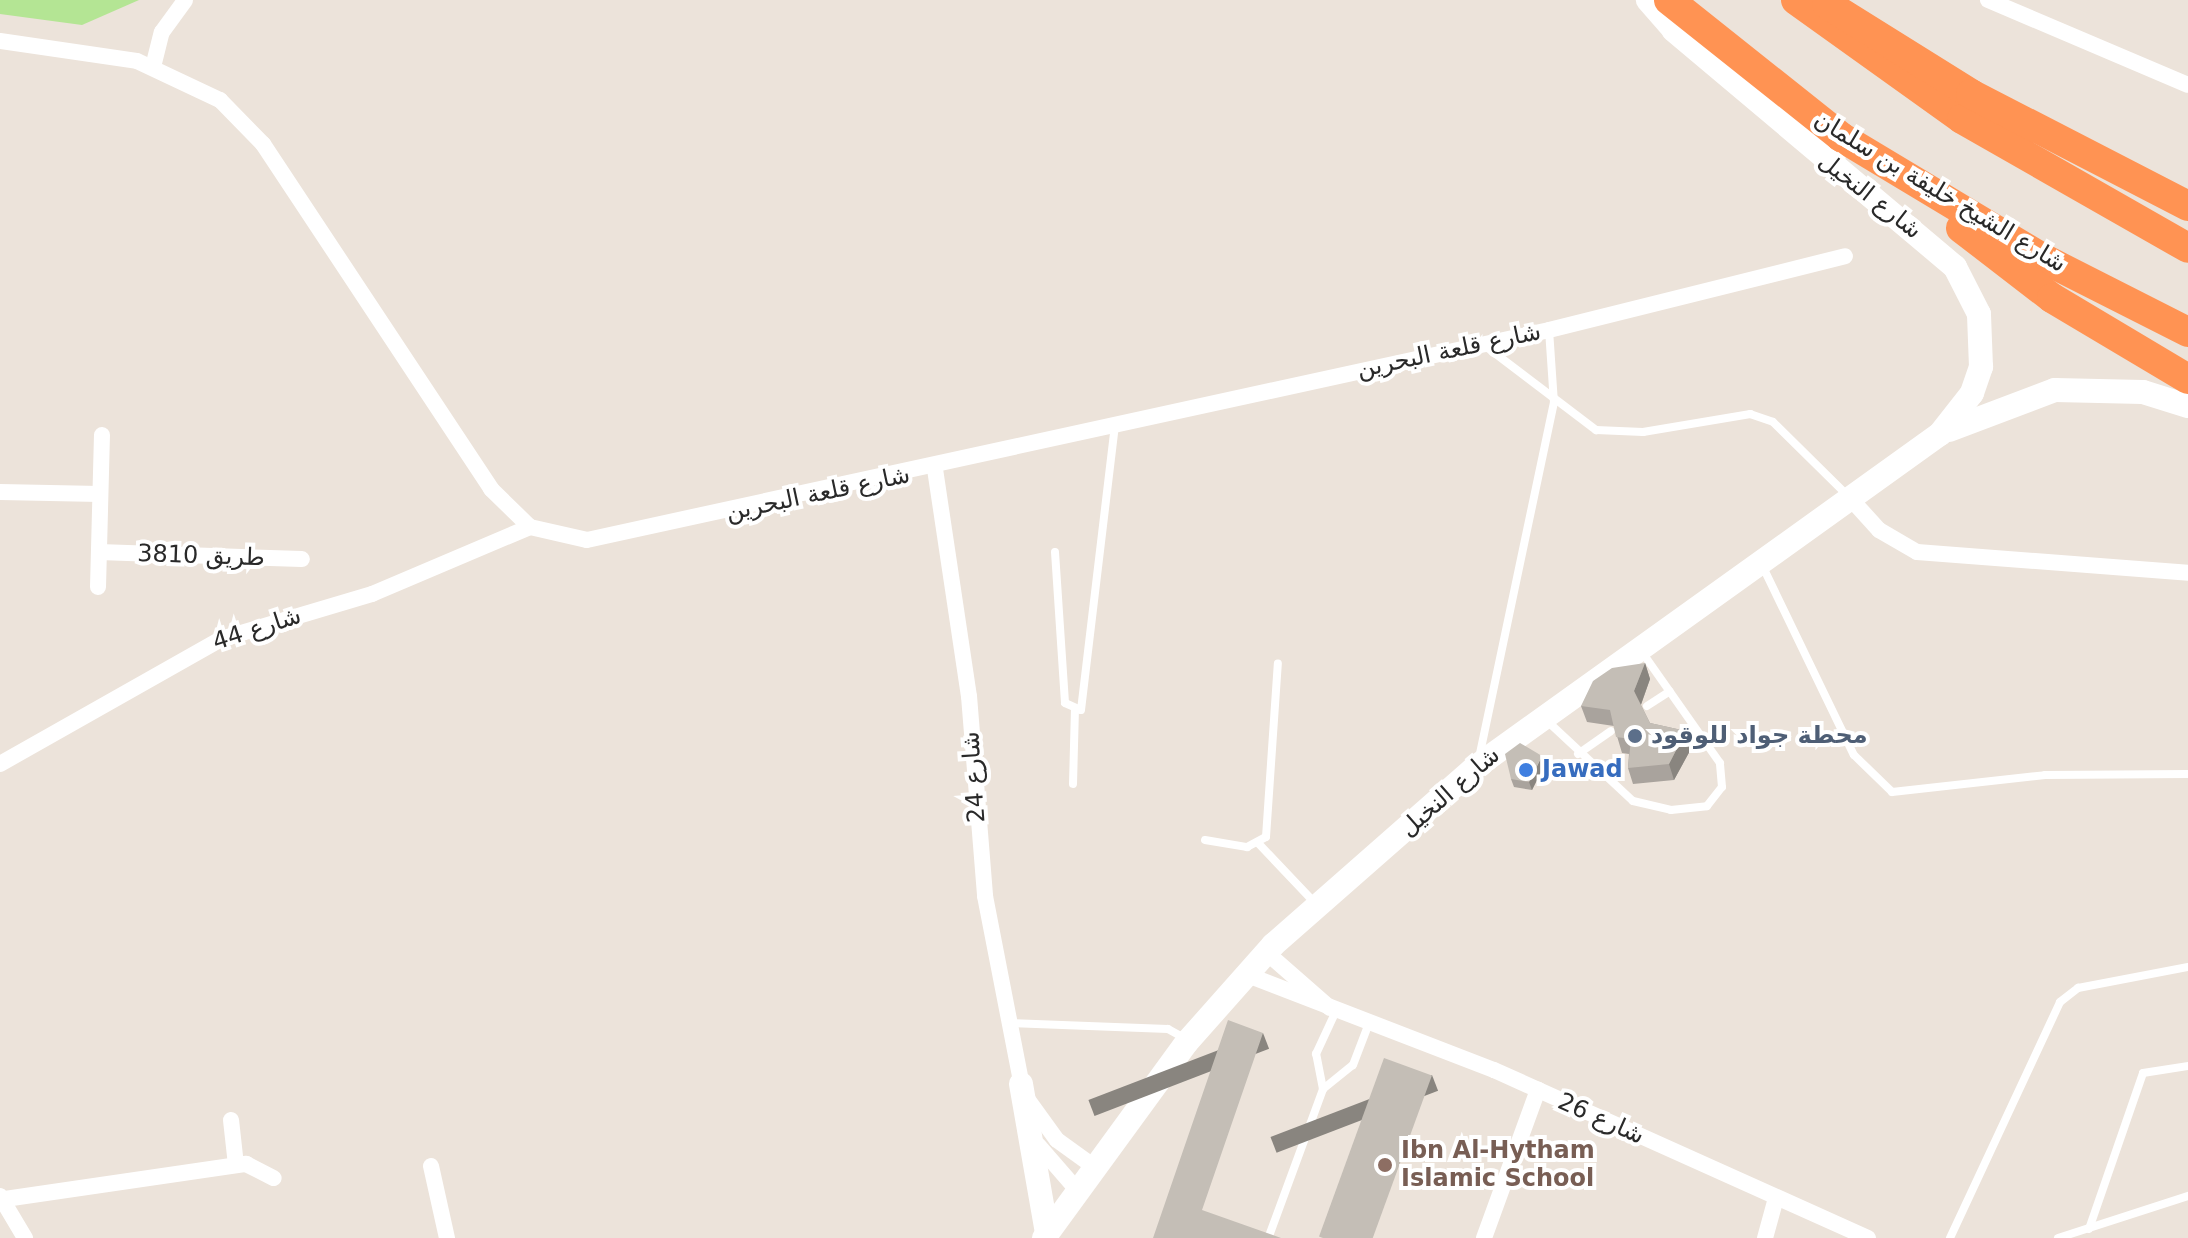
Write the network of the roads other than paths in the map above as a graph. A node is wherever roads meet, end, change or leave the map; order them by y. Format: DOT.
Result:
graph roads {
  1 [pos="185,0"];
  2 [pos="1648,0"];
  3 [pos="1669,0"];
  4 [pos="1796,0"];
  5 [pos="1820,0"];
  6 [pos="1988,0"];
  7 [pos="0,41"];
  8 [pos="153,67"];
  9 [pos="2188,85"];
  10 [pos="1841,137"];
  11 [pos="2188,206"];
  12 [pos="2188,248"];
  13 [pos="1845,256"];
  14 [pos="1549,330"];
  15 [pos="2188,332"];
  16 [pos="1483,344"];
  17 [pos="2188,379"];
  18 [pos="1554,403"];
  19 [pos="2188,406"];
  20 [pos="1115,421"];
  21 [pos="1940,434"];
  22 [pos="102,435"];
  23 [pos="935,469"];
  24 [pos="0,492"];
  25 [pos="100,494"];
  26 [pos="1850,498"];
  27 [pos="530,527"];
  28 [pos="99,552"];
  29 [pos="1055,552"];
  30 [pos="302,559"];
  31 [pos="1760,559"];
  32 [pos="2188,573"];
  33 [pos="98,587"];
  34 [pos="1638,646"];
  35 [pos="1278,663"];
  36 [pos="1670,691"];
  37 [pos="1647,706"];
  38 [pos="1075,710"];
  39 [pos="1542,715"];
  40 [pos="1611,731"];
  41 [pos="1578,754"];
  42 [pos="0,764"];
  43 [pos="1477,766"];
  44 [pos="2188,774"];
  45 [pos="1073,784"];
  46 [pos="1205,840"];
  47 [pos="1259,844"];
  48 [pos="1318,906"];
  49 [pos="1266,952"];
  50 [pos="2188,967"];
  51 [pos="1245,974"];
  52 [pos="1334,1010"];
  53 [pos="1007,1023"];
  54 [pos="1369,1023"];
  55 [pos="1187,1042"];
  56 [pos="2188,1066"];
  57 [pos="1021,1084"];
  58 [pos="1323,1089"];
  59 [pos="1538,1090"];
  60 [pos="231,1120"];
  61 [pos="236,1165"];
  62 [pos="431,1166"];
  63 [pos="1093,1166"];
  64 [pos="274,1178"];
  65 [pos="1077,1190"];
  66 [pos="2188,1196"];
  67 [pos="2,1197"];
  68 [pos="1776,1198"];
  69 [pos="2089,1229"];
  70 [pos="1045,1236"];
  71 [pos="1269,1236"];
  72 [pos="25,1238"];
  73 [pos="447,1238"];
  74 [pos="1486,1238"];
  75 [pos="1765,1238"];
  76 [pos="1868,1238"];
  77 [pos="1950,1238"];
  78 [pos="2058,1238"];
  1 -- 8 [label="street"];
  2 -- 21 [label="street, شارع النخيل"];
  3 -- 10 [label="highway, شارع الشيخ خليفة بن سلمان"];
  4 -- 12 [label="highway"];
  5 -- 11 [label="highway"];
  6 -- 9 [label="street"];
  7 -- 8 [label="street"];
  8 -- 27 [label="street"];
  10 -- 15 [label="highway, شارع الشيخ خليفة بن سلمان"];
  10 -- 17 [label="highway"];
  13 -- 14 [label="street, شارع قلعة البحرين"];
  14 -- 16 [label="street, شارع قلعة البحرين"];
  14 -- 18 [label="lane"];
  16 -- 18 [label="lane"];
  16 -- 20 [label="street, شارع قلعة البحرين"];
  18 -- 26 [label="lane"];
  18 -- 43 [label="lane"];
  19 -- 21 [label="street, شارع النخيل"];
  20 -- 23 [label="street, شارع قلعة البحرين"];
  20 -- 38 [label="lane"];
  21 -- 26 [label="street, شارع النخيل"];
  22 -- 25 [label="street"];
  23 -- 27 [label="street, شارع قلعة البحرين"];
  23 -- 53 [label="street, شارع 24"];
  24 -- 25 [label="street"];
  25 -- 28 [label="street"];
  26 -- 31 [label="street, شارع النخيل"];
  26 -- 32 [label="street"];
  27 -- 42 [label="street, شارع 44"];
  28 -- 30 [label="street, طريق 3810"];
  28 -- 33 [label="street"];
  29 -- 38 [label="lane"];
  31 -- 34 [label="street, شارع النخيل"];
  31 -- 44 [label="lane"];
  34 -- 36 [label="lane"];
  34 -- 39 [label="street, شارع النخيل"];
  35 -- 47 [label="lane"];
  36 -- 37 [label="lane"];
  36 -- 41 [label="lane"];
  38 -- 45 [label="lane"];
  39 -- 41 [label="lane"];
  39 -- 43 [label="street, شارع النخيل"];
  40 -- 41 [label="lane"];
  43 -- 48 [label="street, شارع النخيل"];
  46 -- 47 [label="lane"];
  47 -- 48 [label="lane"];
  48 -- 49 [label="street, شارع النخيل"];
  49 -- 51 [label="street, شارع النخيل"];
  49 -- 52 [label="street, شارع 26"];
  50 -- 77 [label="lane"];
  51 -- 52 [label="street, شارع 26"];
  51 -- 55 [label="street, شارع النخيل"];
  52 -- 54 [label="street, شارع 26"];
  52 -- 58 [label="lane"];
  53 -- 55 [label="lane"];
  53 -- 57 [label="street, شارع 24"];
  54 -- 58 [label="lane"];
  54 -- 59 [label="street, شارع 26"];
  55 -- 63 [label="street, شارع النخيل"];
  56 -- 69 [label="lane"];
  57 -- 63 [label="street, شارع 24"];
  57 -- 65 [label="street, شارع 24"];
  57 -- 70 [label="street"];
  58 -- 71 [label="lane"];
  59 -- 68 [label="street, شارع 26"];
  59 -- 74 [label="street"];
  60 -- 61 [label="street"];
  61 -- 64 [label="street"];
  61 -- 67 [label="street"];
  62 -- 73 [label="street"];
  63 -- 65 [label="street, شارع النخيل"];
  65 -- 70 [label="street, شارع النخيل"];
  66 -- 69 [label="lane"];
  67 -- 72 [label="street"];
  68 -- 75 [label="street"];
  68 -- 76 [label="street, شارع 26"];
  69 -- 78 [label="lane"];
}
